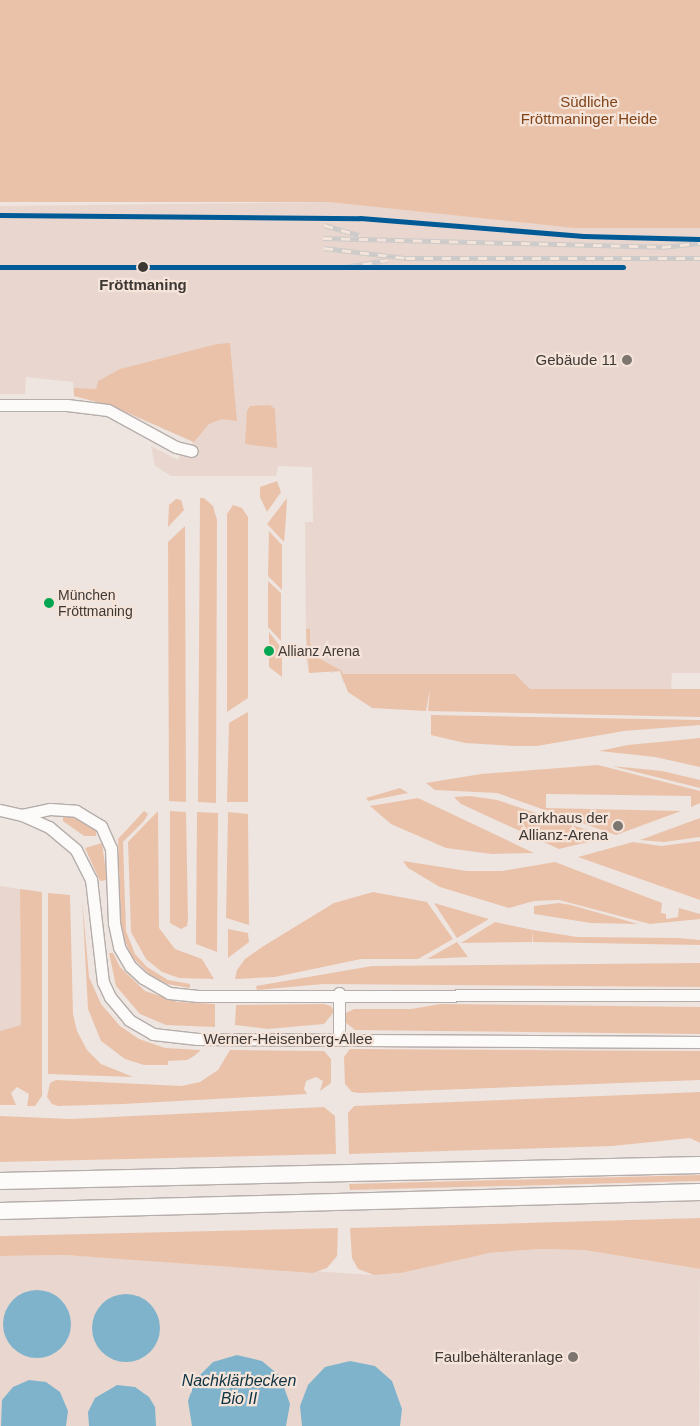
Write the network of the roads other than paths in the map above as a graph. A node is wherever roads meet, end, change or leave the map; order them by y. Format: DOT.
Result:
graph roads {
  1 [pos="0,406"];
  2 [pos="192,451"];
  3 [pos="0,810"];
  4 [pos="22,815"];
  5 [pos="339,993"];
  6 [pos="700,995"];
  7 [pos="339,1039"];
  8 [pos="700,1042"];
  9 [pos="700,1165"];
  10 [pos="0,1181"];
  11 [pos="683,1192"];
  12 [pos="700,1192"];
  13 [pos="700,1199"];
  14 [pos="0,1211"];
  1 -- 2 [label="street"];
  3 -- 4 [label="street, Werner-Heisenberg-Allee"];
  4 -- 5 [label="street, Werner-Heisenberg-Allee"];
  4 -- 7 [label="street, Werner-Heisenberg-Allee"];
  5 -- 6 [label="street, Werner-Heisenberg-Allee"];
  5 -- 7 [label="street"];
  7 -- 8 [label="street, Werner-Heisenberg-Allee"];
  9 -- 10 [label="highway"];
  11 -- 12 [label="highway"];
  11 -- 13 [label="highway"];
  11 -- 14 [label="highway"];
}
